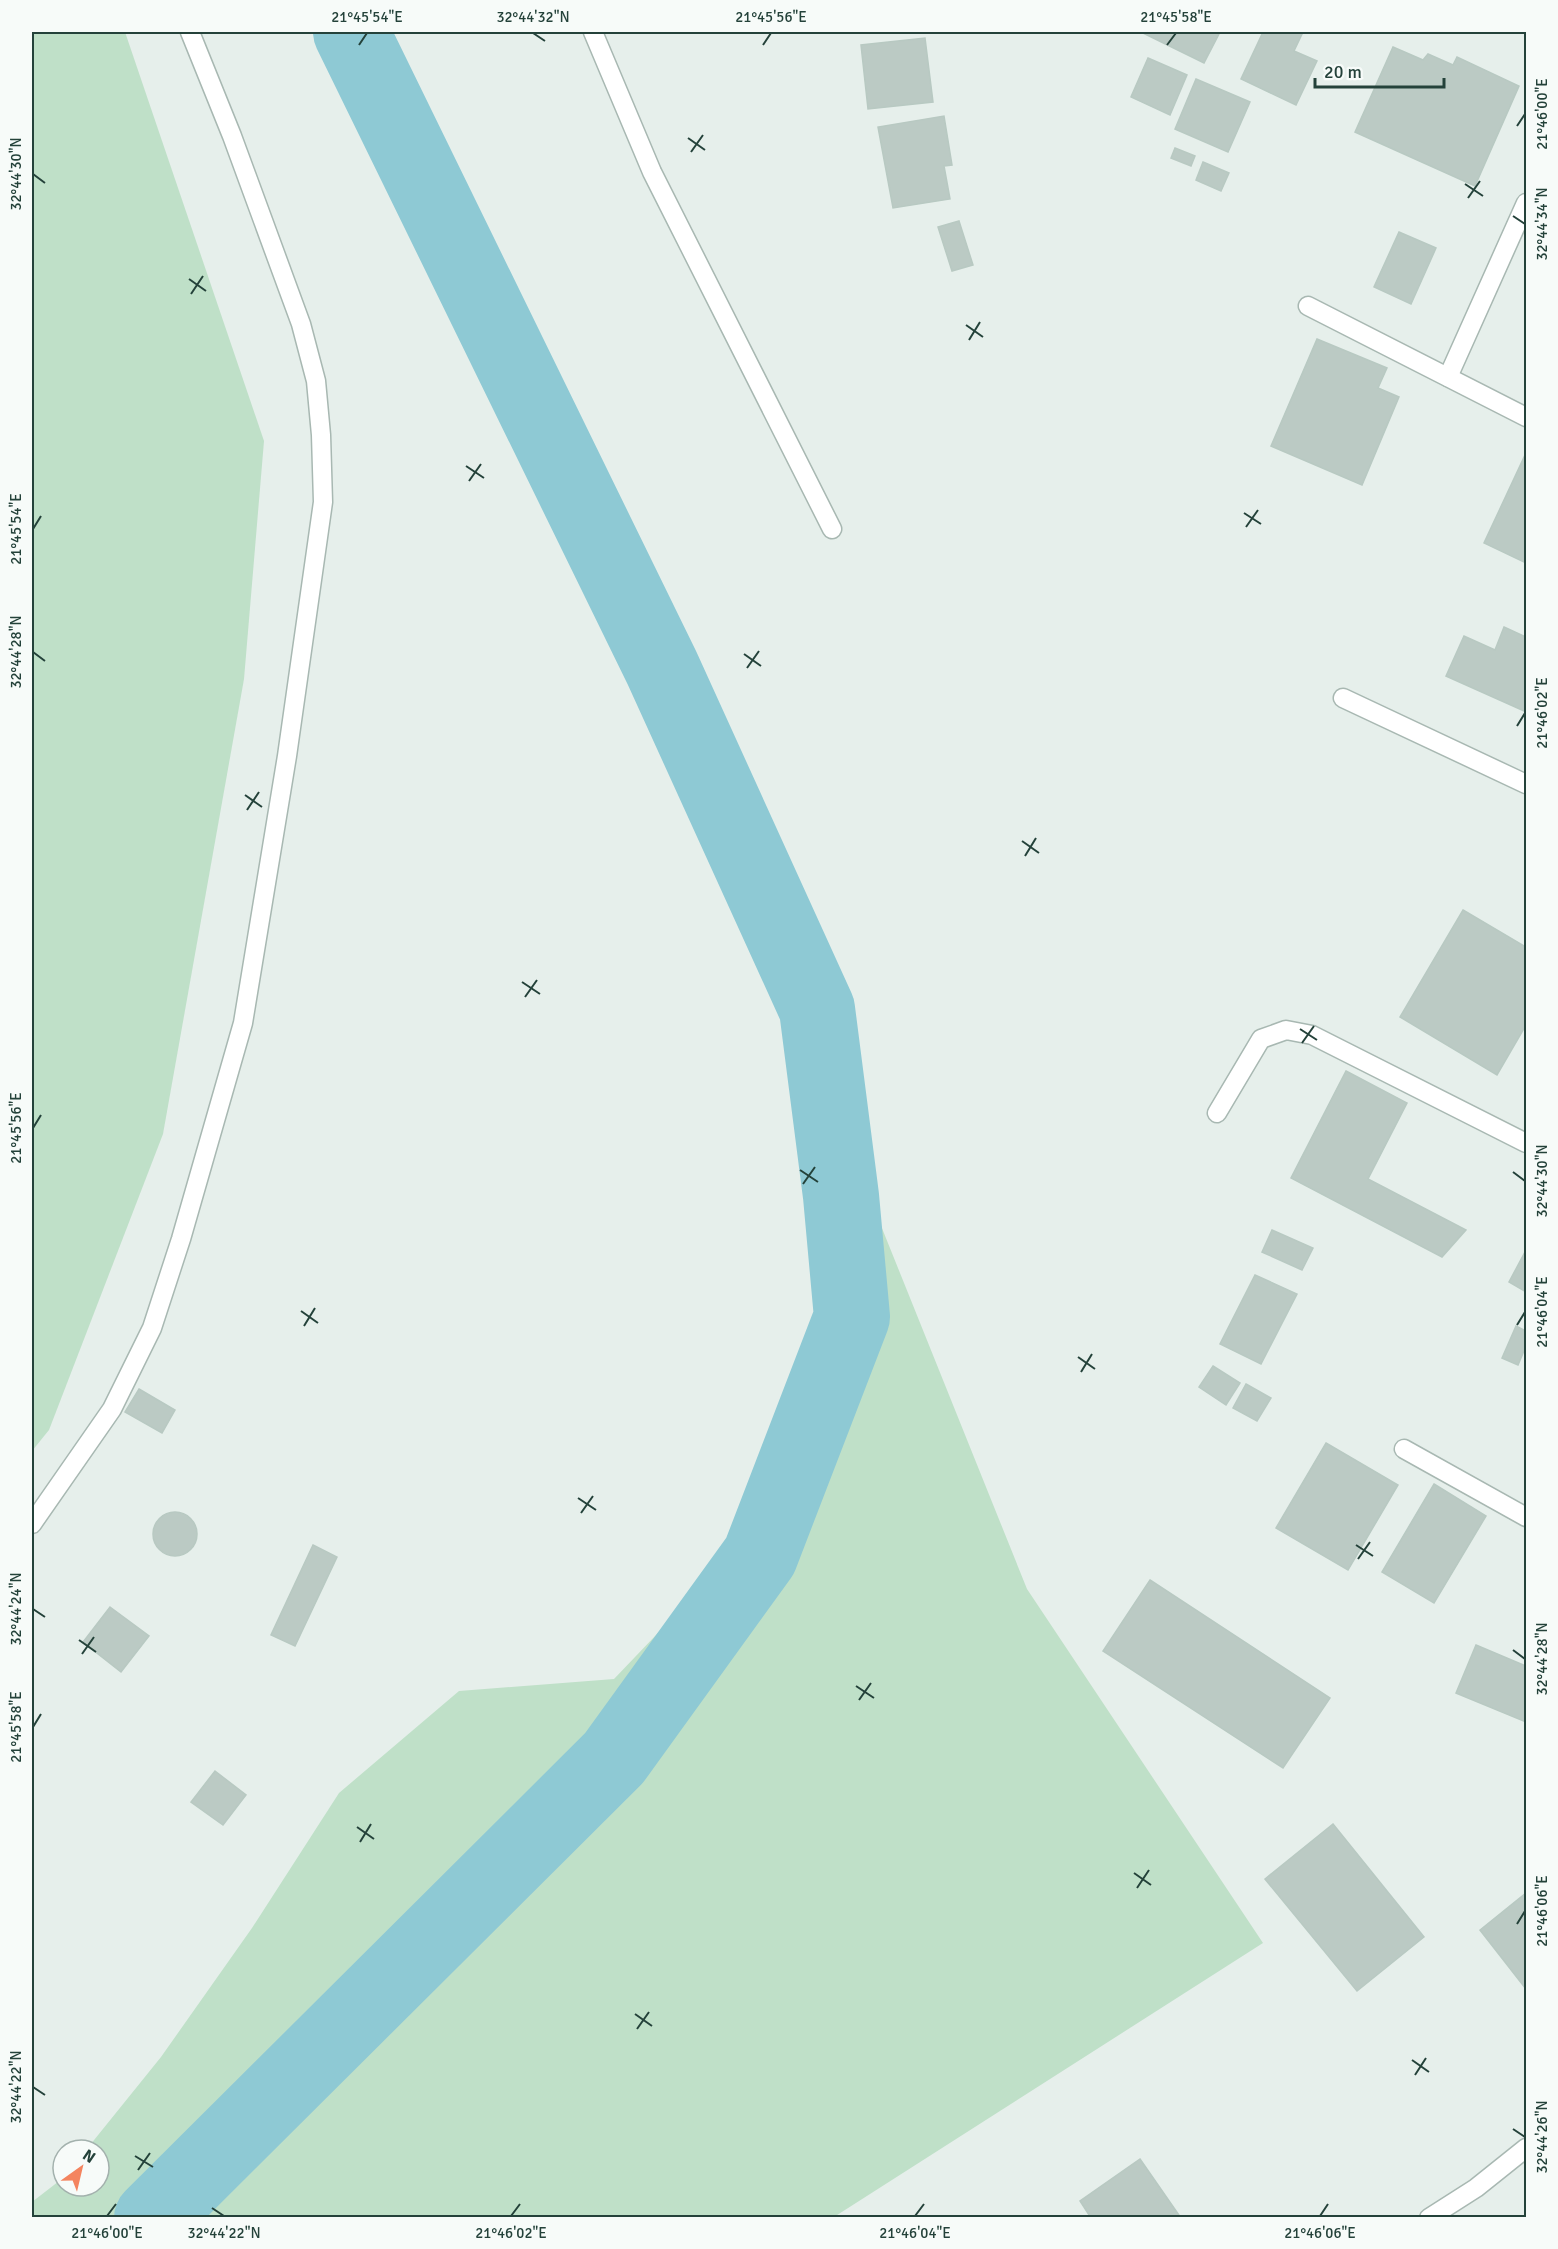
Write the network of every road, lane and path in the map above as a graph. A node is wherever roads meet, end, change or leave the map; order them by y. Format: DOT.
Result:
graph roads {
  1 [pos="190,32"];
  2 [pos="593,32"];
  3 [pos="1527,203"];
  4 [pos="1308,306"];
  5 [pos="1448,377"];
  6 [pos="1527,417"];
  7 [pos="832,529"];
  8 [pos="1343,698"];
  9 [pos="1527,784"];
  10 [pos="1217,1113"];
  11 [pos="1527,1143"];
  12 [pos="1404,1449"];
  13 [pos="1527,1517"];
  14 [pos="32,1524"];
  15 [pos="1527,2148"];
  16 [pos="1429,2217"];
  1 -- 14 [label="street"];
  2 -- 7 [label="street"];
  3 -- 5 [label="street"];
  4 -- 5 [label="street"];
  5 -- 6 [label="street"];
  8 -- 9 [label="street"];
  10 -- 11 [label="street"];
  12 -- 13 [label="street"];
  15 -- 16 [label="street"];
}
